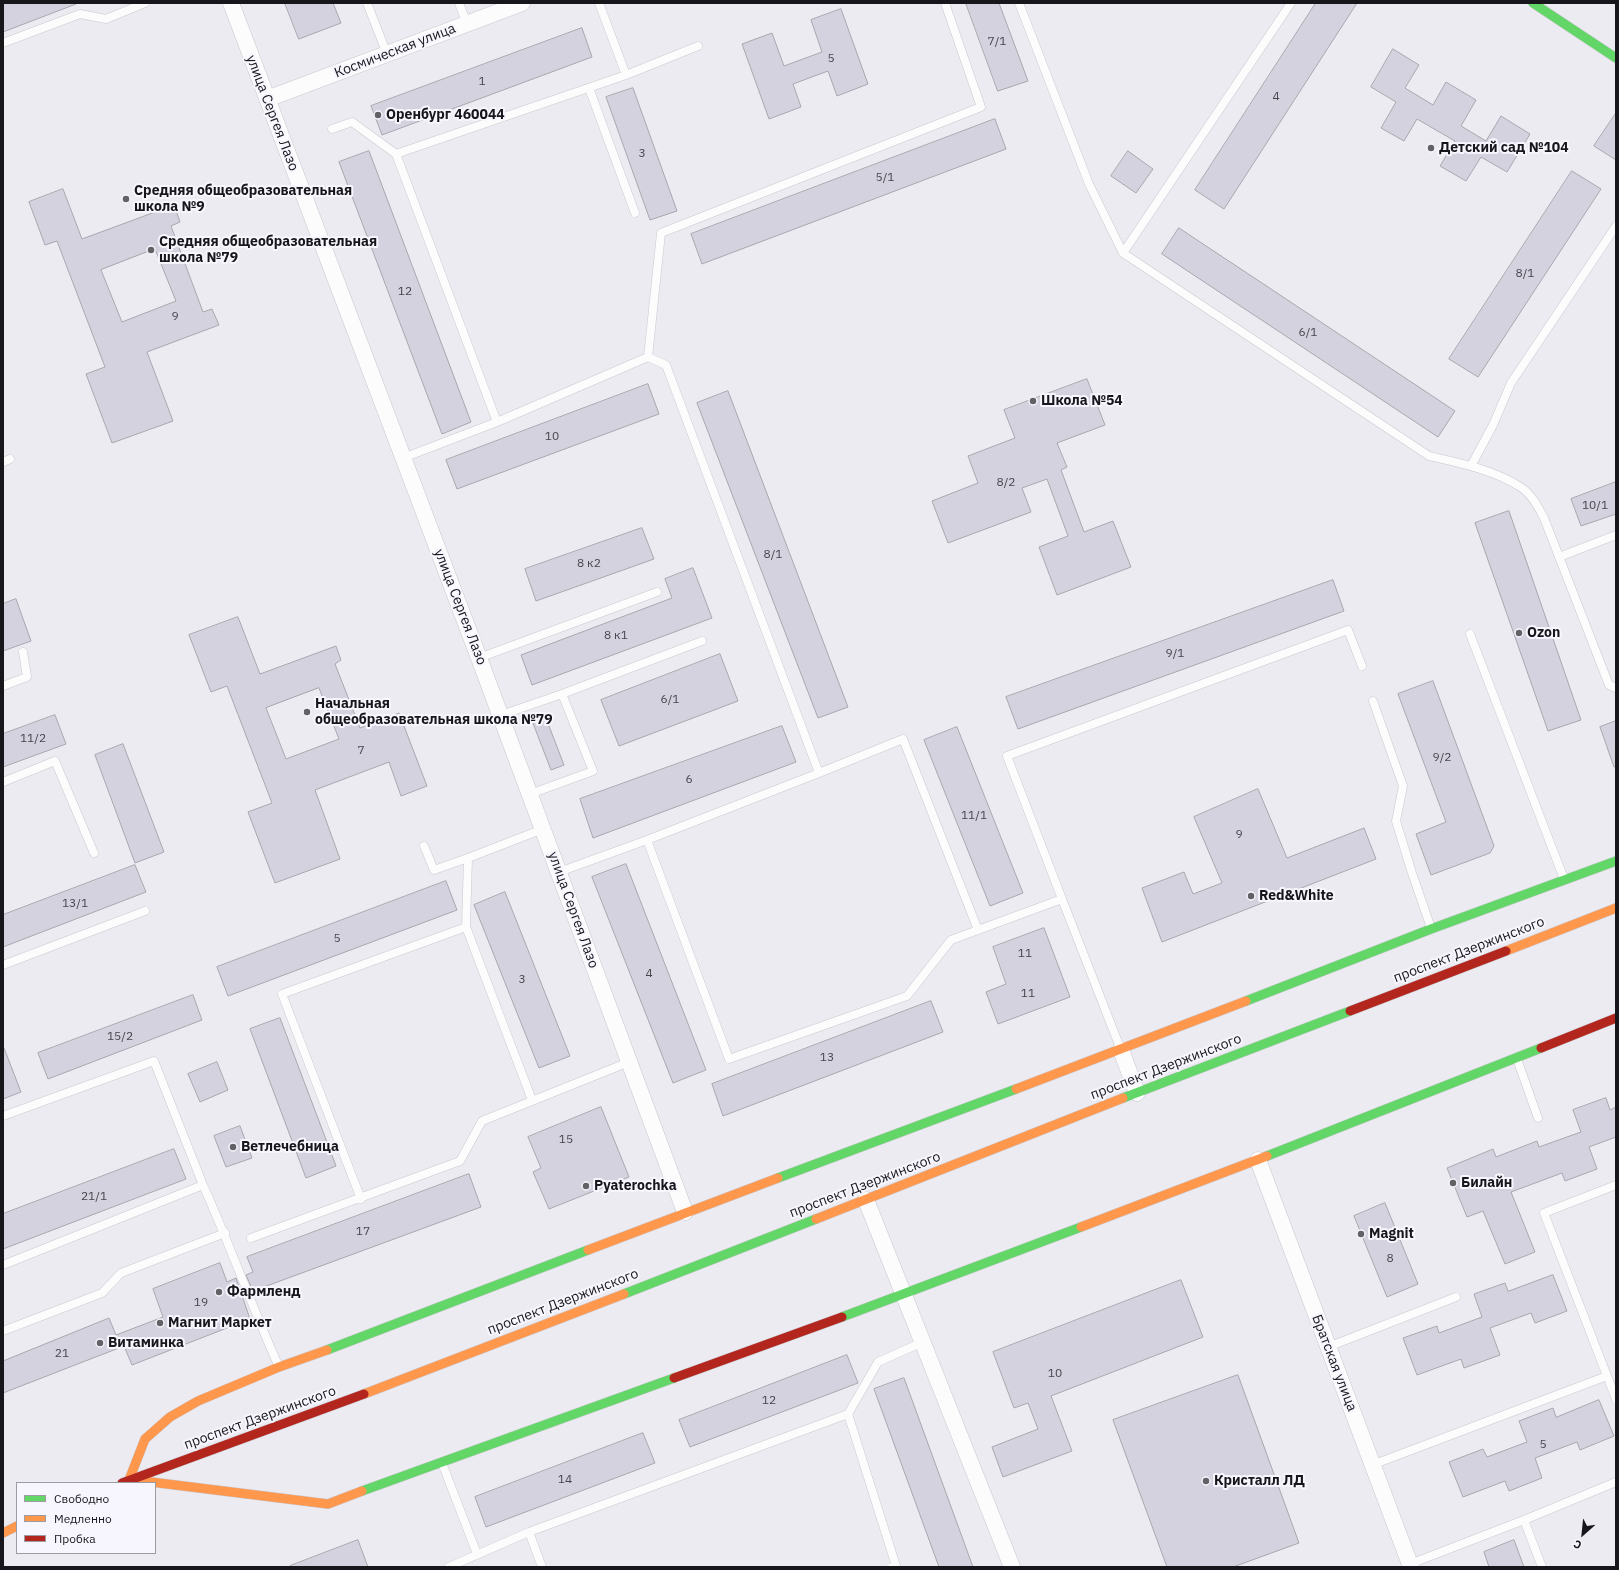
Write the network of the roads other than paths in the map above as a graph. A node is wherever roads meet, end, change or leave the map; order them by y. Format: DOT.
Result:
graph roads {
  1 [pos="145,3"];
  2 [pos="231,3"];
  3 [pos="367,3"];
  4 [pos="459,3"];
  5 [pos="522,3"];
  6 [pos="599,3"];
  7 [pos="945,3"];
  8 [pos="1019,3"];
  9 [pos="1291,3"];
  10 [pos="1533,3"];
  11 [pos="467,24"];
  12 [pos="3,43"];
  13 [pos="698,46"];
  14 [pos="386,54"];
  15 [pos="1616,58"];
  16 [pos="626,75"];
  17 [pos="589,88"];
  18 [pos="267,99"];
  19 [pos="332,129"];
  20 [pos="396,154"];
  21 [pos="635,213"];
  22 [pos="1616,226"];
  23 [pos="1123,253"];
  24 [pos="648,357"];
  25 [pos="497,422"];
  26 [pos="403,458"];
  27 [pos="1471,466"];
  28 [pos="1616,535"];
  29 [pos="1559,556"];
  30 [pos="657,592"];
  31 [pos="1470,634"];
  32 [pos="702,641"];
  33 [pos="23,652"];
  34 [pos="479,658"];
  35 [pos="1362,666"];
  36 [pos="3,686"];
  37 [pos="1616,688"];
  38 [pos="562,694"];
  39 [pos="1373,701"];
  40 [pos="501,715"];
  41 [pos="818,773"];
  42 [pos="3,782"];
  43 [pos="530,794"];
  44 [pos="543,829"];
  45 [pos="647,840"];
  46 [pos="424,846"];
  47 [pos="94,852"];
  48 [pos="468,858"];
  49 [pos="1616,861"];
  50 [pos="559,872"];
  51 [pos="1564,880"];
  52 [pos="1062,899"];
  53 [pos="1616,908"];
  54 [pos="145,911"];
  55 [pos="466,927"];
  56 [pos="1431,929"];
  57 [pos="978,930"];
  58 [pos="3,965"];
  59 [pos="1616,1018"];
  60 [pos="1121,1050"];
  61 [pos="1516,1058"];
  62 [pos="629,1062"];
  63 [pos="1137,1093"];
  64 [pos="532,1100"];
  65 [pos="3,1116"];
  66 [pos="1538,1118"];
  67 [pos="1258,1160"];
  68 [pos="204,1185"];
  69 [pos="1616,1185"];
  70 [pos="361,1199"];
  71 [pos="866,1200"];
  72 [pos="685,1212"];
  73 [pos="225,1233"];
  74 [pos="251,1238"];
  75 [pos="3,1266"];
  76 [pos="904,1294"];
  77 [pos="1456,1297"];
  78 [pos="3,1331"];
  79 [pos="923,1342"];
  80 [pos="1328,1347"];
  81 [pos="279,1367"];
  82 [pos="1607,1376"];
  83 [pos="1616,1399"];
  84 [pos="848,1414"];
  85 [pos="442,1462"];
  86 [pos="1372,1465"];
  87 [pos="126,1481"];
  88 [pos="1616,1482"];
  89 [pos="156,1484"];
  90 [pos="1524,1520"];
  91 [pos="529,1532"];
  92 [pos="477,1554"];
  93 [pos="1410,1566"];
  94 [pos="449,1567"];
  95 [pos="542,1567"];
  96 [pos="892,1567"];
  97 [pos="1012,1567"];
  98 [pos="1542,1567"];
  1 -- 12 [label="lane"];
  2 -- 18 [label="street, улица Сергея Лазо"];
  3 -- 14 [label="lane"];
  4 -- 11 [label="lane"];
  5 -- 11 [label="street, Космическая улица"];
  6 -- 16 [label="lane"];
  7 -- 24 [label="lane"];
  8 -- 23 [label="lane"];
  9 -- 23 [label="lane"];
  10 -- 15 [label="street"];
  11 -- 14 [label="street, Космическая улица"];
  13 -- 16 [label="lane"];
  14 -- 18 [label="street, Космическая улица"];
  16 -- 17 [label="lane"];
  17 -- 20 [label="lane"];
  17 -- 21 [label="lane"];
  18 -- 26 [label="street, улица Сергея Лазо"];
  19 -- 20 [label="lane"];
  20 -- 25 [label="lane"];
  22 -- 27 [label="lane"];
  23 -- 27 [label="lane"];
  24 -- 25 [label="lane"];
  24 -- 41 [label="lane"];
  25 -- 26 [label="lane"];
  26 -- 34 [label="street, улица Сергея Лазо"];
  27 -- 29 [label="lane"];
  28 -- 29 [label="lane"];
  29 -- 37 [label="lane"];
  30 -- 34 [label="lane"];
  31 -- 51 [label="lane"];
  32 -- 38 [label="lane"];
  33 -- 36 [label="lane"];
  34 -- 40 [label="street, улица Сергея Лазо"];
  35 -- 52 [label="lane"];
  38 -- 40 [label="lane"];
  38 -- 43 [label="lane"];
  39 -- 56 [label="lane"];
  40 -- 43 [label="street, улица Сергея Лазо"];
  41 -- 45 [label="lane"];
  41 -- 57 [label="lane"];
  42 -- 47 [label="lane"];
  43 -- 44 [label="street, улица Сергея Лазо"];
  44 -- 48 [label="lane"];
  44 -- 50 [label="street, улица Сергея Лазо"];
  45 -- 50 [label="lane"];
  45 -- 57 [label="lane"];
  46 -- 48 [label="lane"];
  48 -- 55 [label="lane"];
  49 -- 51 [label="street"];
  50 -- 62 [label="street, улица Сергея Лазо"];
  51 -- 56 [label="street"];
  52 -- 57 [label="lane"];
  52 -- 60 [label="lane"];
  53 -- 63 [label="street, проспект Дзержинского"];
  54 -- 58 [label="lane"];
  55 -- 64 [label="lane"];
  55 -- 70 [label="lane"];
  56 -- 60 [label="street"];
  59 -- 61 [label="street"];
  60 -- 63 [label="street"];
  60 -- 72 [label="street"];
  61 -- 66 [label="lane"];
  61 -- 67 [label="street"];
  62 -- 64 [label="lane"];
  62 -- 72 [label="street, улица Сергея Лазо"];
  63 -- 71 [label="street, проспект Дзержинского"];
  64 -- 70 [label="lane"];
  65 -- 68 [label="lane"];
  67 -- 76 [label="street"];
  67 -- 80 [label="street, Братская улица"];
  68 -- 73 [label="lane"];
  68 -- 75 [label="lane"];
  69 -- 82 [label="lane"];
  70 -- 74 [label="lane"];
  71 -- 76 [label="street"];
  71 -- 87 [label="street, проспект Дзержинского"];
  72 -- 81 [label="street"];
  73 -- 78 [label="lane"];
  73 -- 81 [label="lane"];
  76 -- 79 [label="street"];
  76 -- 85 [label="street"];
  77 -- 80 [label="lane"];
  79 -- 84 [label="lane"];
  79 -- 97 [label="street"];
  80 -- 86 [label="street, Братская улица"];
  81 -- 87 [label="street"];
  82 -- 83 [label="lane"];
  82 -- 86 [label="lane"];
  84 -- 91 [label="lane"];
  84 -- 96 [label="lane"];
  85 -- 89 [label="street"];
  85 -- 92 [label="lane"];
  86 -- 93 [label="street, Братская улица"];
  88 -- 90 [label="lane"];
  90 -- 93 [label="lane"];
  90 -- 98 [label="lane"];
  91 -- 92 [label="lane"];
  91 -- 95 [label="lane"];
  92 -- 94 [label="lane"];
}
